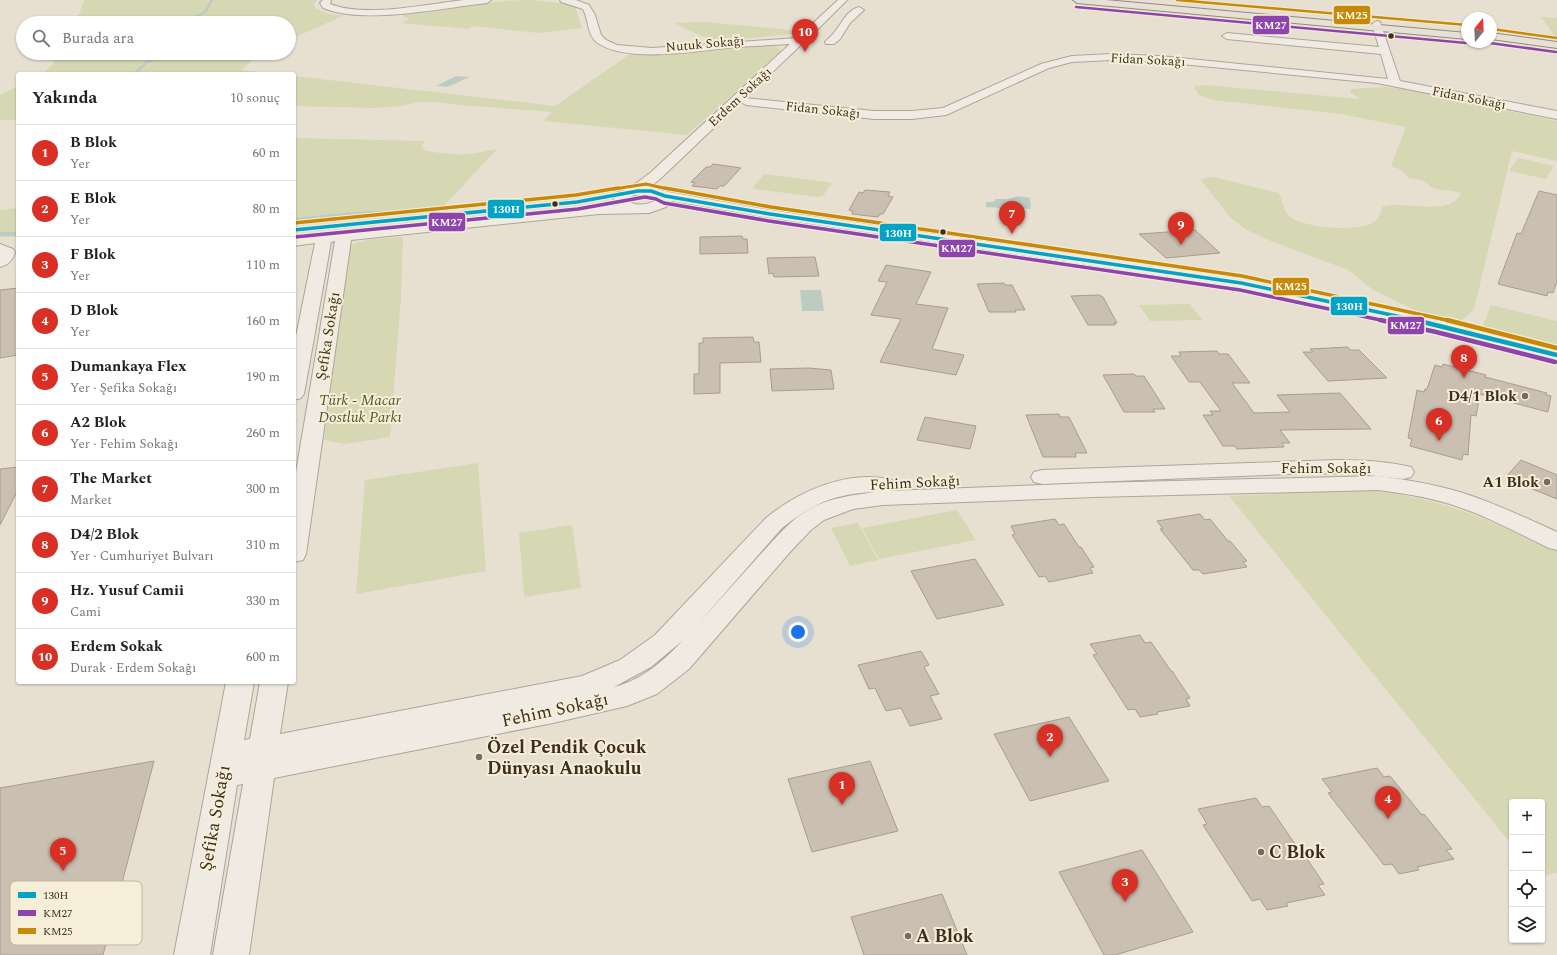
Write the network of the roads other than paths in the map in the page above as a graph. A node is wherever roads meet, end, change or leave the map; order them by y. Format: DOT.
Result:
graph roads {
  1 [pos="327,0"];
  2 [pos="333,0"];
  3 [pos="470,0"];
  4 [pos="487,0"];
  5 [pos="564,0"];
  6 [pos="578,0"];
  7 [pos="843,0"];
  8 [pos="852,0"];
  9 [pos="1077,0"];
  10 [pos="1096,0"];
  11 [pos="859,10"];
  12 [pos="1377,25"];
  13 [pos="1295,31"];
  14 [pos="1461,32"];
  15 [pos="1461,35"];
  16 [pos="1227,36"];
  17 [pos="1497,37"];
  18 [pos="1380,38"];
  19 [pos="805,40"];
  20 [pos="1497,40"];
  21 [pos="1557,46"];
  22 [pos="1385,51"];
  23 [pos="1395,83"];
  24 [pos="746,101"];
  25 [pos="1557,115"];
  26 [pos="632,192"];
  27 [pos="663,194"];
  28 [pos="639,208"];
  29 [pos="767,217"];
  30 [pos="296,230"];
  31 [pos="332,234"];
  32 [pos="296,241"];
  33 [pos="16,247"];
  34 [pos="0,248"];
  35 [pos="0,262"];
  36 [pos="16,263"];
  37 [pos="0,266"];
  38 [pos="1435,331"];
  39 [pos="1557,355"];
  40 [pos="1557,369"];
  41 [pos="296,386"];
  42 [pos="1090,483"];
  43 [pos="1557,525"];
  44 [pos="296,537"];
  45 [pos="1557,542"];
  46 [pos="240,684"];
  47 [pos="274,684"];
  48 [pos="262,758"];
  49 [pos="224,765"];
  50 [pos="192,955"];
  51 [pos="232,955"];
  1 -- 4 [label="street"];
  2 -- 3 [label="street"];
  5 -- 19 [label="street, Nutuk Sokağı"];
  6 -- 19 [label="street, Nutuk Sokağı"];
  7 -- 19 [label="street, Erdem Sokağı"];
  8 -- 19 [label="street, Erdem Sokağı"];
  9 -- 12 [label="main road"];
  10 -- 12 [label="main road"];
  11 -- 19 [label="street"];
  12 -- 14 [label="main road"];
  12 -- 15 [label="main road"];
  12 -- 18 [label="street"];
  13 -- 18 [label="street"];
  16 -- 22 [label="street"];
  17 -- 21 [label="main road"];
  18 -- 22 [label="street"];
  19 -- 24 [label="street, Erdem Sokağı"];
  19 -- 26 [label="street, Erdem Sokağı"];
  20 -- 21 [label="main road"];
  22 -- 23 [label="street"];
  23 -- 24 [label="street, Fidan Sokağı"];
  23 -- 25 [label="street, Fidan Sokağı"];
  24 -- 27 [label="street, Erdem Sokağı"];
  26 -- 27 [label="street"];
  26 -- 28 [label="street"];
  26 -- 31 [label="street"];
  27 -- 28 [label="street"];
  27 -- 29 [label="street"];
  28 -- 29 [label="street"];
  28 -- 31 [label="street"];
  29 -- 38 [label="street"];
  30 -- 31 [label="street"];
  31 -- 32 [label="street"];
  31 -- 41 [label="street, Şefika Sokağı"];
  31 -- 44 [label="street, Şefika Sokağı"];
  33 -- 34 [label="street"];
  34 -- 35 [label="street"];
  36 -- 37 [label="street"];
  38 -- 39 [label="street"];
  38 -- 40 [label="street"];
  42 -- 43 [label="street, Fehim Sokağı"];
  42 -- 45 [label="street, Fehim Sokağı"];
  42 -- 48 [label="street, Fehim Sokağı"];
  46 -- 49 [label="street, Şefika Sokağı"];
  47 -- 48 [label="street"];
  48 -- 49 [label="street, Fehim Sokağı"];
  48 -- 51 [label="street"];
  49 -- 50 [label="street, Şefika Sokağı"];
}
